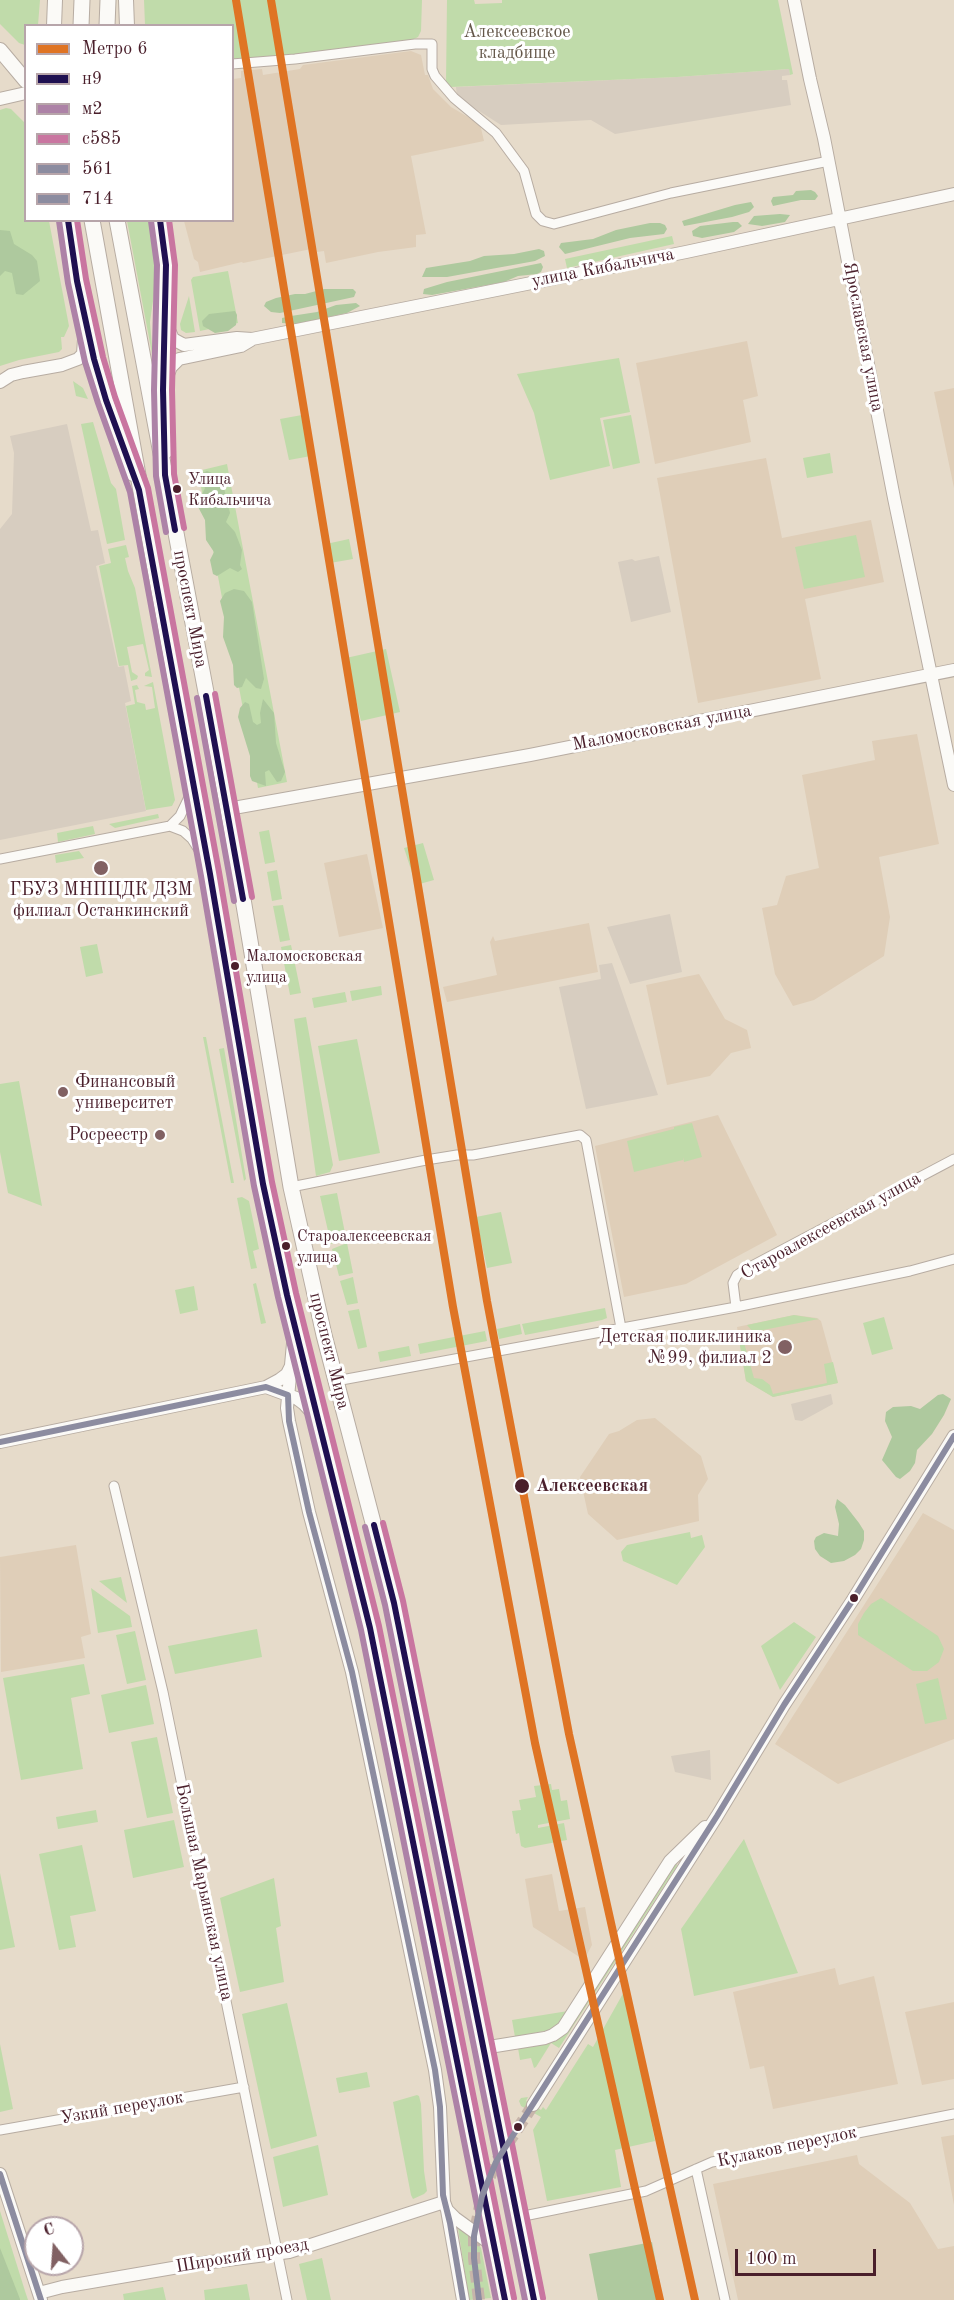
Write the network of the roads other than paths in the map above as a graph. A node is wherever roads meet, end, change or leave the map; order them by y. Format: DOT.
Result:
graph roads {
  1 [pos="82,0"];
  2 [pos="108,0"];
  3 [pos="794,0"];
  4 [pos="81,24"];
  5 [pos="107,24"];
  6 [pos="5,55"];
  7 [pos="234,64"];
  8 [pos="24,66"];
  9 [pos="24,79"];
  10 [pos="24,93"];
  11 [pos="0,99"];
  12 [pos="829,160"];
  13 [pos="954,194"];
  14 [pos="840,218"];
  15 [pos="68,222"];
  16 [pos="117,222"];
  17 [pos="160,222"];
  18 [pos="92,223"];
  19 [pos="165,313"];
  20 [pos="86,321"];
  21 [pos="252,339"];
  22 [pos="0,382"];
  23 [pos="163,390"];
  24 [pos="165,475"];
  25 [pos="140,490"];
  26 [pos="954,670"];
  27 [pos="930,675"];
  28 [pos="194,784"];
  29 [pos="954,785"];
  30 [pos="228,809"];
  31 [pos="170,826"];
  32 [pos="0,859"];
  33 [pos="210,874"];
  34 [pos="954,1159"];
  35 [pos="291,1187"];
  36 [pos="954,1259"];
  37 [pos="736,1307"];
  38 [pos="295,1326"];
  39 [pos="621,1328"];
  40 [pos="291,1366"];
  41 [pos="336,1382"];
  42 [pos="266,1387"];
  43 [pos="288,1395"];
  44 [pos="318,1420"];
  45 [pos="954,1436"];
  46 [pos="0,1442"];
  47 [pos="114,1486"];
  48 [pos="717,1816"];
  49 [pos="483,2048"];
  50 [pos="244,2088"];
  51 [pos="533,2105"];
  52 [pos="954,2114"];
  53 [pos="0,2130"];
  54 [pos="696,2169"];
  55 [pos="0,2174"];
  56 [pos="446,2206"];
  57 [pos="519,2217"];
  58 [pos="495,2247"];
  59 [pos="278,2254"];
  60 [pos="40,2297"];
  61 [pos="287,2300"];
  62 [pos="463,2300"];
  63 [pos="505,2300"];
  64 [pos="534,2300"];
  65 [pos="725,2300"];
  1 -- 4 [label="main road"];
  2 -- 5 [label="main road"];
  3 -- 12 [label="street, Ярославская улица"];
  6 -- 8 [label="main road"];
  6 -- 9 [label="main road"];
  7 -- 12 [label="street"];
  10 -- 11 [label="street"];
  12 -- 14 [label="street, Ярославская улица"];
  13 -- 14 [label="street, улица Кибальчича"];
  14 -- 21 [label="street, улица Кибальчича"];
  14 -- 27 [label="street, Ярославская улица"];
  15 -- 20 [label="main road"];
  16 -- 24 [label="main road, проспект Мира"];
  17 -- 19 [label="main road"];
  18 -- 25 [label="main road, проспект Мира"];
  19 -- 21 [label="street, улица Кибальчича"];
  19 -- 23 [label="main road"];
  20 -- 22 [label="street"];
  20 -- 25 [label="main road"];
  21 -- 23 [label="street, улица Кибальчича"];
  23 -- 24 [label="main road"];
  24 -- 30 [label="main road, проспект Мира"];
  25 -- 28 [label="main road, проспект Мира"];
  26 -- 27 [label="street, Маломосковская улица"];
  27 -- 29 [label="street, Ярославская улица"];
  27 -- 30 [label="street, Маломосковская улица"];
  28 -- 31 [label="street"];
  28 -- 33 [label="main road, проспект Мира"];
  30 -- 35 [label="main road, проспект Мира"];
  31 -- 32 [label="street"];
  31 -- 33 [label="street"];
  33 -- 38 [label="main road, проспект Мира"];
  34 -- 37 [label="street, Староалексеевская улица"];
  35 -- 39 [label="street"];
  35 -- 41 [label="main road, проспект Мира"];
  36 -- 37 [label="street"];
  37 -- 39 [label="street"];
  38 -- 40 [label="street"];
  38 -- 44 [label="main road, проспект Мира"];
  39 -- 41 [label="street"];
  40 -- 42 [label="street"];
  40 -- 43 [label="street"];
  41 -- 49 [label="main road, проспект Мира"];
  42 -- 43 [label="street"];
  42 -- 46 [label="street"];
  43 -- 44 [label="street"];
  43 -- 56 [label="street"];
  44 -- 58 [label="main road, проспект Мира"];
  45 -- 48 [label="street"];
  47 -- 50 [label="street, Большая Марьинская улица"];
  48 -- 49 [label="street"];
  48 -- 51 [label="street"];
  49 -- 57 [label="main road, проспект Мира"];
  50 -- 53 [label="street, Узкий переулок"];
  50 -- 59 [label="street, Большая Марьинская улица"];
  52 -- 54 [label="street, Кулаков переулок"];
  54 -- 57 [label="street, Кулаков переулок"];
  54 -- 65 [label="street"];
  55 -- 60 [label="street"];
  56 -- 58 [label="street"];
  56 -- 59 [label="street, Широкий проезд"];
  56 -- 62 [label="street"];
  57 -- 64 [label="main road, проспект Мира"];
  58 -- 63 [label="main road, проспект Мира"];
  59 -- 60 [label="street, Широкий проезд"];
  59 -- 61 [label="street, Большая Марьинская улица"];
}
